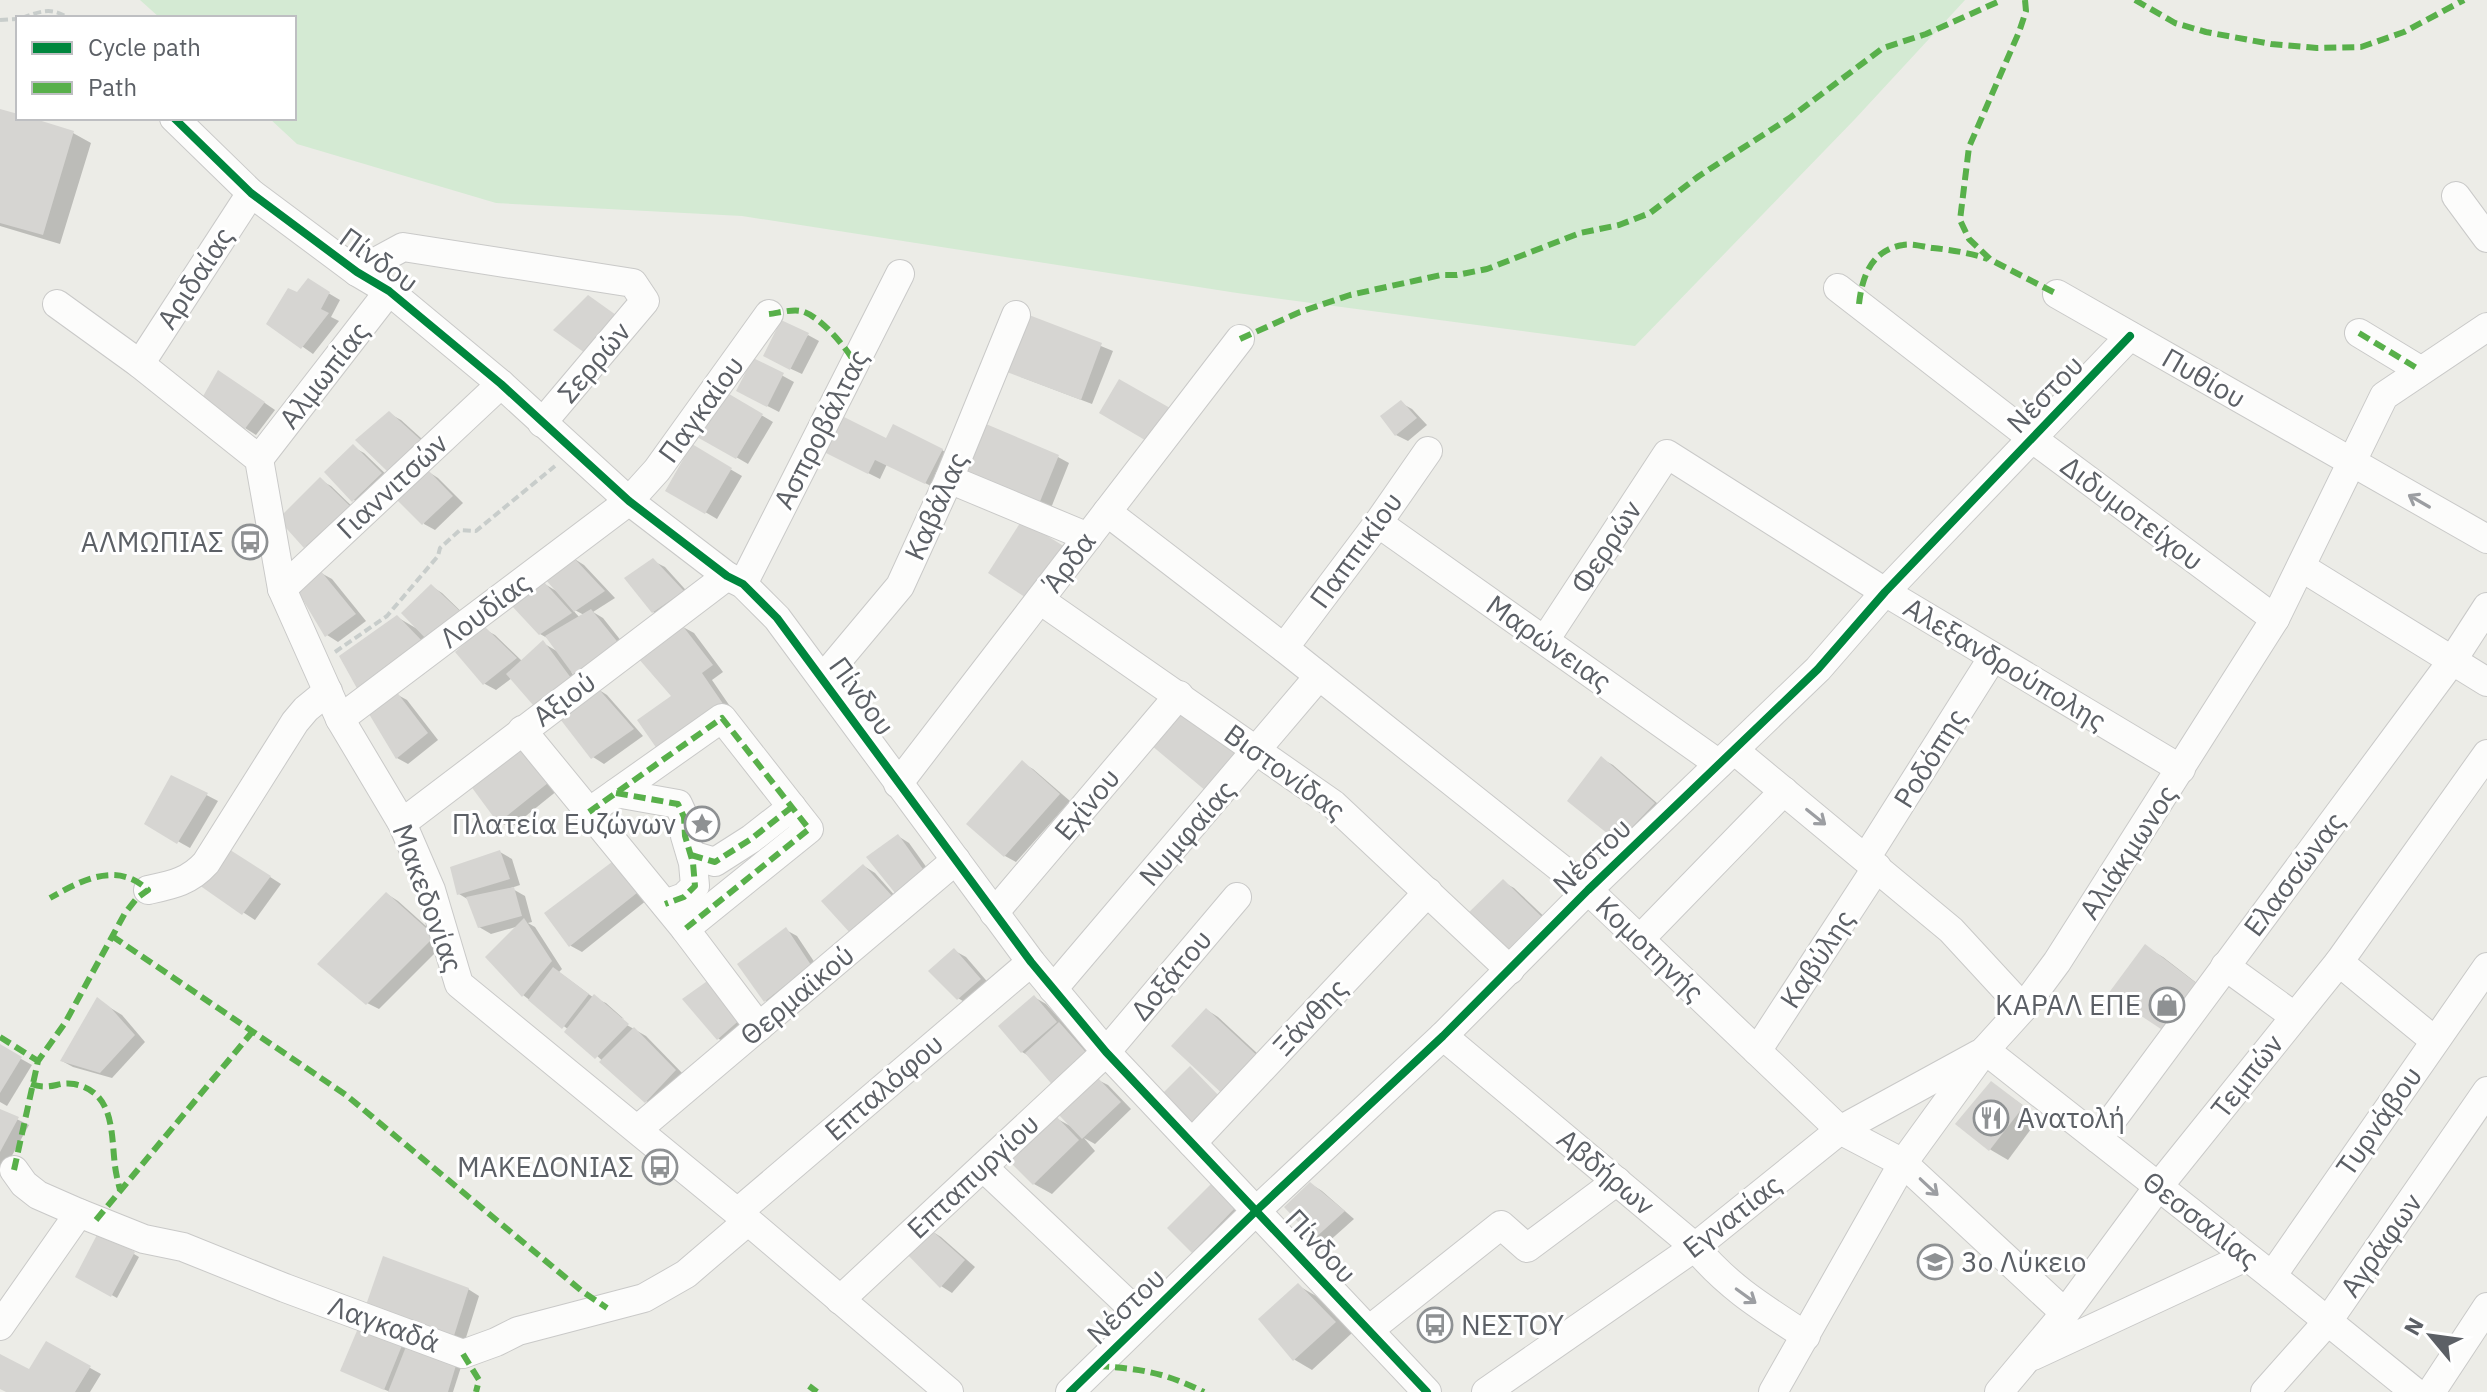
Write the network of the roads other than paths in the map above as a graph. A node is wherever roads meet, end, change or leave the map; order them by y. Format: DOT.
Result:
graph roads {
  1 [pos="176,120"];
  2 [pos="251,193"];
  3 [pos="357,272"];
  4 [pos="900,274"];
  5 [pos="1838,288"];
  6 [pos="389,291"];
  7 [pos="2057,294"];
  8 [pos="57,304"];
  9 [pos="769,314"];
  10 [pos="1016,315"];
  11 [pos="2487,327"];
  12 [pos="2359,333"];
  13 [pos="2130,336"];
  14 [pos="1240,339"];
  15 [pos="140,364"];
  16 [pos="2420,370"];
  17 [pos="501,384"];
  18 [pos="542,423"];
  19 [pos="2033,439"];
  20 [pos="1428,451"];
  21 [pos="1667,454"];
  22 [pos="259,459"];
  23 [pos="2352,462"];
  24 [pos="949,479"];
  25 [pos="629,501"];
  26 [pos="1107,512"];
  27 [pos="1378,523"];
  28 [pos="1088,537"];
  29 [pos="2487,539"];
  30 [pos="2301,567"];
  31 [pos="735,580"];
  32 [pos="282,589"];
  33 [pos="1885,592"];
  34 [pos="1040,600"];
  35 [pos="2487,607"];
  36 [pos="2275,619"];
  37 [pos="1545,640"];
  38 [pos="1284,648"];
  39 [pos="1993,657"];
  40 [pos="2452,661"];
  41 [pos="1319,676"];
  42 [pos="823,678"];
  43 [pos="2487,682"];
  44 [pos="328,691"];
  45 [pos="1179,695"];
  46 [pos="340,719"];
  47 [pos="522,730"];
  48 [pos="1258,750"];
  49 [pos="2487,754"];
  50 [pos="1726,757"];
  51 [pos="2181,769"];
  52 [pos="898,784"];
  53 [pos="1784,791"];
  54 [pos="616,793"];
  55 [pos="792,807"];
  56 [pos="589,812"];
  57 [pos="402,823"];
  58 [pos="691,855"];
  59 [pos="956,860"];
  60 [pos="1872,862"];
  61 [pos="148,890"];
  62 [pos="1588,890"];
  63 [pos="1428,892"];
  64 [pos="1237,897"];
  65 [pos="665,904"];
  66 [pos="994,913"];
  67 [pos="685,929"];
  68 [pos="1640,939"];
  69 [pos="1031,962"];
  70 [pos="2339,962"];
  71 [pos="2225,966"];
  72 [pos="2487,967"];
  73 [pos="1510,970"];
  74 [pos="1053,989"];
  75 [pos="2023,1008"];
  76 [pos="2294,1016"];
  77 [pos="759,1027"];
  78 [pos="1443,1036"];
  79 [pos="2435,1041"];
  80 [pos="1985,1050"];
  81 [pos="1757,1051"];
  82 [pos="1106,1052"];
  83 [pos="2487,1091"];
  84 [pos="638,1129"];
  85 [pos="1840,1130"];
  86 [pos="2098,1139"];
  87 [pos="1192,1143"];
  88 [pos="1903,1163"];
  89 [pos="983,1167"];
  90 [pos="14,1170"];
  91 [pos="1617,1181"];
  92 [pos="2158,1187"];
  93 [pos="1257,1210"];
  94 [pos="79,1213"];
  95 [pos="743,1217"];
  96 [pos="1695,1247"];
  97 [pos="2246,1257"];
  98 [pos="2272,1276"];
  99 [pos="840,1300"];
  100 [pos="2487,1307"];
  101 [pos="2065,1313"];
  102 [pos="1144,1319"];
  103 [pos="2328,1321"];
  104 [pos="0,1326"];
  105 [pos="1369,1330"];
  106 [pos="1806,1336"];
  107 [pos="2025,1360"];
  108 [pos="949,1392"];
  109 [pos="1070,1392"];
  110 [pos="1427,1392"];
  111 [pos="1486,1392"];
  112 [pos="1773,1392"];
  113 [pos="1999,1392"];
  114 [pos="2265,1392"];
  115 [pos="2415,1392"];
  116 [pos="2431,1392"];
  1 -- 2 [label="street, Πίνδου"];
  2 -- 3 [label="street, Πίνδου"];
  2 -- 15 [label="street, Αριδαίας"];
  3 -- 6 [label="street, Πίνδου"];
  3 -- 18 [label="street, Σερρών"];
  4 -- 31 [label="street, Ασπροβάλτας"];
  5 -- 19 [label="street, Διδυμοτείχου"];
  6 -- 17 [label="street, Πίνδου"];
  6 -- 22 [label="street, Αλμωπίας"];
  7 -- 13 [label="street, Πυθίου"];
  8 -- 15 [label="street"];
  9 -- 25 [label="street, Παγκαίου"];
  10 -- 24 [label="street, Καβάλας"];
  11 -- 16 [label="street, Αλιάκμωνος"];
  12 -- 16 [label="street"];
  13 -- 19 [label="street, Νέστου"];
  13 -- 23 [label="street, Πυθίου"];
  14 -- 26 [label="street, Άρδα"];
  15 -- 22 [label="street"];
  16 -- 23 [label="street, Αλιάκμωνος"];
  17 -- 18 [label="street, Πίνδου"];
  17 -- 32 [label="street, Γιαννιτσών"];
  18 -- 25 [label="street, Πίνδου"];
  19 -- 33 [label="street, Νέστου"];
  19 -- 36 [label="street, Διδυμοτείχου"];
  20 -- 27 [label="street, Παππικίου"];
  21 -- 33 [label="street, Αλεξανδρούπολης"];
  21 -- 37 [label="street, Φερρών"];
  22 -- 32 [label="street, Μακεδονίας"];
  29 -- 23 [label="street, Πυθίου, one-way"];
  23 -- 30 [label="street, Αλιάκμωνος"];
  24 -- 28 [label="street"];
  24 -- 42 [label="street, Καβάλας"];
  25 -- 31 [label="street, Πίνδου"];
  25 -- 46 [label="street, Λουδίας"];
  26 -- 28 [label="street, Άρδα"];
  26 -- 38 [label="street, Κομοτηνής"];
  27 -- 37 [label="street, Μαρώνειας"];
  27 -- 38 [label="street, Παππικίου"];
  28 -- 34 [label="street, Άρδα"];
  30 -- 36 [label="street, Αλιάκμωνος"];
  30 -- 40 [label="street"];
  31 -- 42 [label="street, Πίνδου"];
  31 -- 47 [label="street, Αξιού"];
  32 -- 44 [label="street, Μακεδονίας"];
  33 -- 39 [label="street, Αλεξανδρούπολης"];
  33 -- 50 [label="street, Νέστου"];
  34 -- 45 [label="street, Βιστονίδας"];
  34 -- 52 [label="street, Άρδα"];
  35 -- 40 [label="street, Ελασσώνας"];
  36 -- 51 [label="street, Αλιάκμωνος"];
  37 -- 50 [label="street, Μαρώνειας"];
  38 -- 41 [label="street, Κομοτηνής"];
  39 -- 51 [label="street, Αλεξανδρούπολης"];
  39 -- 60 [label="street, Ροδόπης"];
  40 -- 43 [label="street"];
  40 -- 71 [label="street, Ελασσώνας"];
  41 -- 48 [label="street, Νυμφαίας"];
  41 -- 62 [label="street, Κομοτηνής"];
  42 -- 52 [label="street, Πίνδου"];
  44 -- 46 [label="street, Μακεδονίας"];
  44 -- 61 [label="street"];
  45 -- 48 [label="street, Βιστονίδας"];
  45 -- 66 [label="street, Εχίνου"];
  46 -- 57 [label="street, Μακεδονίας"];
  47 -- 56 [label="street"];
  47 -- 57 [label="street, Αξιού"];
  48 -- 63 [label="street, Βιστονίδας"];
  48 -- 74 [label="street, Νυμφαίας"];
  49 -- 70 [label="street, Τεμπών"];
  50 -- 53 [label="street, Μαρώνειας"];
  50 -- 62 [label="street, Νέστου"];
  51 -- 75 [label="street, Αλιάκμωνος"];
  52 -- 59 [label="street, Πίνδου"];
  53 -- 60 [label="street, Μαρώνειας, one-way"];
  53 -- 68 [label="street"];
  54 -- 55 [label="street"];
  54 -- 56 [label="street"];
  54 -- 58 [label="street"];
  55 -- 58 [label="street"];
  55 -- 67 [label="street"];
  56 -- 65 [label="street"];
  57 -- 84 [label="street, Μακεδονίας"];
  58 -- 65 [label="street"];
  59 -- 66 [label="street, Πίνδου"];
  59 -- 77 [label="street, Θερμαϊκού"];
  60 -- 75 [label="street, Μαρώνειας"];
  60 -- 81 [label="street, Καβύλης"];
  62 -- 68 [label="street, Κομοτηνής"];
  62 -- 73 [label="street, Νέστου"];
  63 -- 73 [label="street, Βιστονίδας"];
  63 -- 87 [label="street, Ξάνθης"];
  64 -- 82 [label="street, Δοξάτου"];
  65 -- 67 [label="street"];
  66 -- 69 [label="street, Πίνδου"];
  67 -- 77 [label="street"];
  68 -- 81 [label="street, Κομοτηνής"];
  69 -- 74 [label="street, Πίνδου"];
  69 -- 95 [label="street, Επταλόφου"];
  70 -- 76 [label="street, Τεμπών"];
  70 -- 79 [label="street"];
  71 -- 76 [label="street"];
  71 -- 86 [label="street, Ελασσώνας"];
  72 -- 79 [label="street, Τυρνάβου"];
  73 -- 78 [label="street, Νέστου"];
  74 -- 82 [label="street, Πίνδου"];
  75 -- 80 [label="street, Αλιάκμωνος"];
  76 -- 92 [label="street, Τεμπών"];
  77 -- 84 [label="street, Θερμαϊκού"];
  78 -- 91 [label="street, Αβδήρων"];
  78 -- 93 [label="street, Νέστου"];
  79 -- 98 [label="street, Τυρνάβου"];
  80 -- 85 [label="street, Εγνατίας"];
  80 -- 86 [label="street, Θεσσαλίας"];
  80 -- 88 [label="street, Αλιάκμωνος"];
  81 -- 85 [label="street, Κομοτηνής"];
  82 -- 87 [label="street, Πίνδου"];
  82 -- 89 [label="street, Επταπυργίου"];
  83 -- 103 [label="street, Αγράφων"];
  84 -- 95 [label="street, Μακεδονίας"];
  85 -- 88 [label="street, Κομοτηνής"];
  85 -- 96 [label="street, Εγνατίας"];
  86 -- 92 [label="street, Θεσσαλίας"];
  87 -- 93 [label="street, Πίνδου"];
  88 -- 101 [label="street, Κομοτηνής, one-way"];
  88 -- 106 [label="street, Αλιάκμωνος"];
  89 -- 99 [label="street, Επταπυργίου"];
  89 -- 102 [label="street"];
  90 -- 94 [label="street, Λαγκαδά"];
  91 -- 96 [label="street, Αβδήρων"];
  91 -- 105 [label="street"];
  92 -- 97 [label="street, Θεσσαλίας"];
  92 -- 101 [label="street, Τεμπών"];
  93 -- 102 [label="street, Νέστου"];
  93 -- 105 [label="street, Πίνδου"];
  94 -- 95 [label="street, Λαγκαδά"];
  94 -- 104 [label="street"];
  95 -- 99 [label="street, Μακεδονίας"];
  96 -- 106 [label="street, Αβδήρων, one-way"];
  96 -- 111 [label="street, Εγνατίας"];
  97 -- 98 [label="street, Θεσσαλίας"];
  97 -- 107 [label="street"];
  98 -- 103 [label="street, Θεσσαλίας"];
  99 -- 108 [label="street, Μακεδονίας"];
  100 -- 116 [label="street"];
  101 -- 107 [label="street, Τεμπών"];
  102 -- 109 [label="street, Νέστου"];
  103 -- 114 [label="street, Αγράφων"];
  103 -- 115 [label="street, Θεσσαλίας"];
  105 -- 110 [label="street, Πίνδου"];
  106 -- 112 [label="street, Αλιάκμωνος"];
  107 -- 113 [label="street, Τεμπών"];
}
